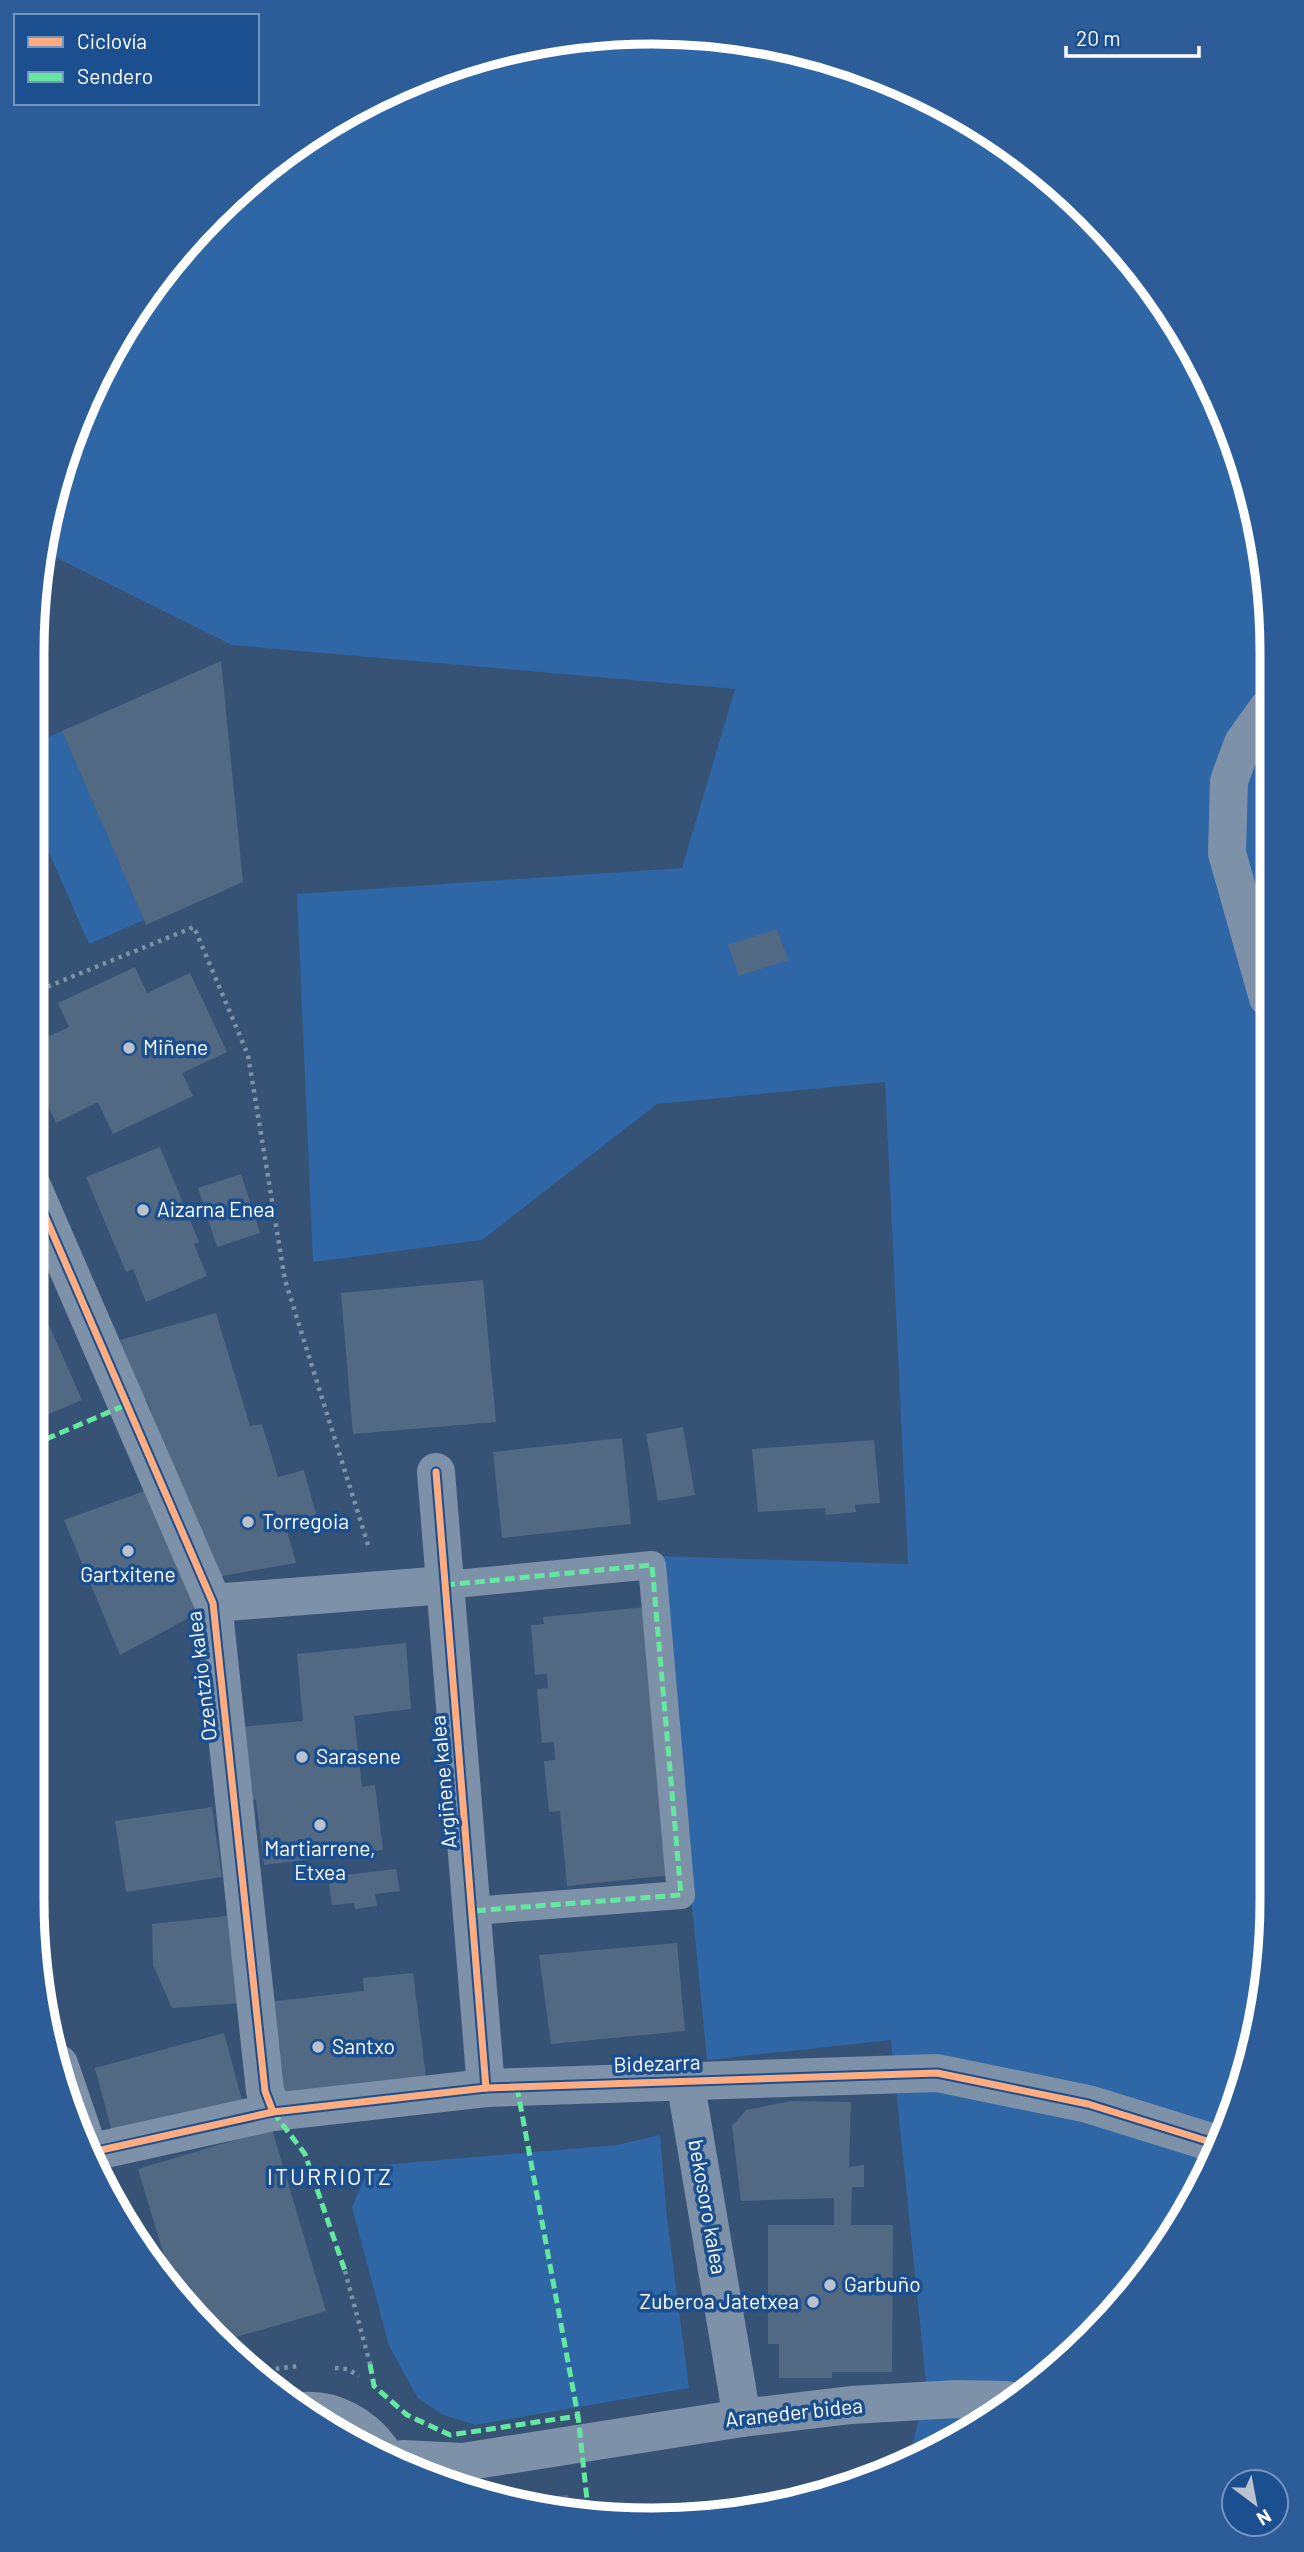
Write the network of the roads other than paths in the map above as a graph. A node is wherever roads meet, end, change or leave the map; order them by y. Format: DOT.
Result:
graph roads {
  1 [pos="1260,719"];
  2 [pos="1260,970"];
  3 [pos="44,1214"];
  4 [pos="436,1472"];
  5 [pos="445,1585"];
  6 [pos="213,1603"];
  7 [pos="472,1911"];
  8 [pos="685,2080"];
  9 [pos="486,2088"];
  10 [pos="273,2112"];
  11 [pos="1210,2142"];
  12 [pos="98,2151"];
  13 [pos="999,2400"];
  14 [pos="326,2413"];
  15 [pos="742,2418"];
  16 [pos="375,2442"];
  17 [pos="582,2442"];
  18 [pos="413,2460"];
  19 [pos="479,2483"];
  1 -- 2 [label="street"];
  3 -- 6 [label="street, Ozentzio kalea"];
  4 -- 5 [label="street, Argiñene kalea"];
  5 -- 6 [label="street"];
  5 -- 7 [label="street, Argiñene kalea"];
  5 -- 7 [label="street"];
  6 -- 10 [label="street, Ozentzio kalea"];
  7 -- 9 [label="street, Argiñene kalea"];
  8 -- 9 [label="street, Bidezarra"];
  8 -- 11 [label="street, Bidezarra"];
  8 -- 15 [label="street, bekosoro kalea"];
  9 -- 10 [label="street, Bidezarra"];
  10 -- 12 [label="street, Bidezarra"];
  13 -- 15 [label="street, Araneder bidea"];
  14 -- 16 [label="street"];
  15 -- 17 [label="street, Araneder bidea"];
  17 -- 18 [label="street, Araneder bidea"];
  17 -- 19 [label="street, Araneder bidea"];
}
